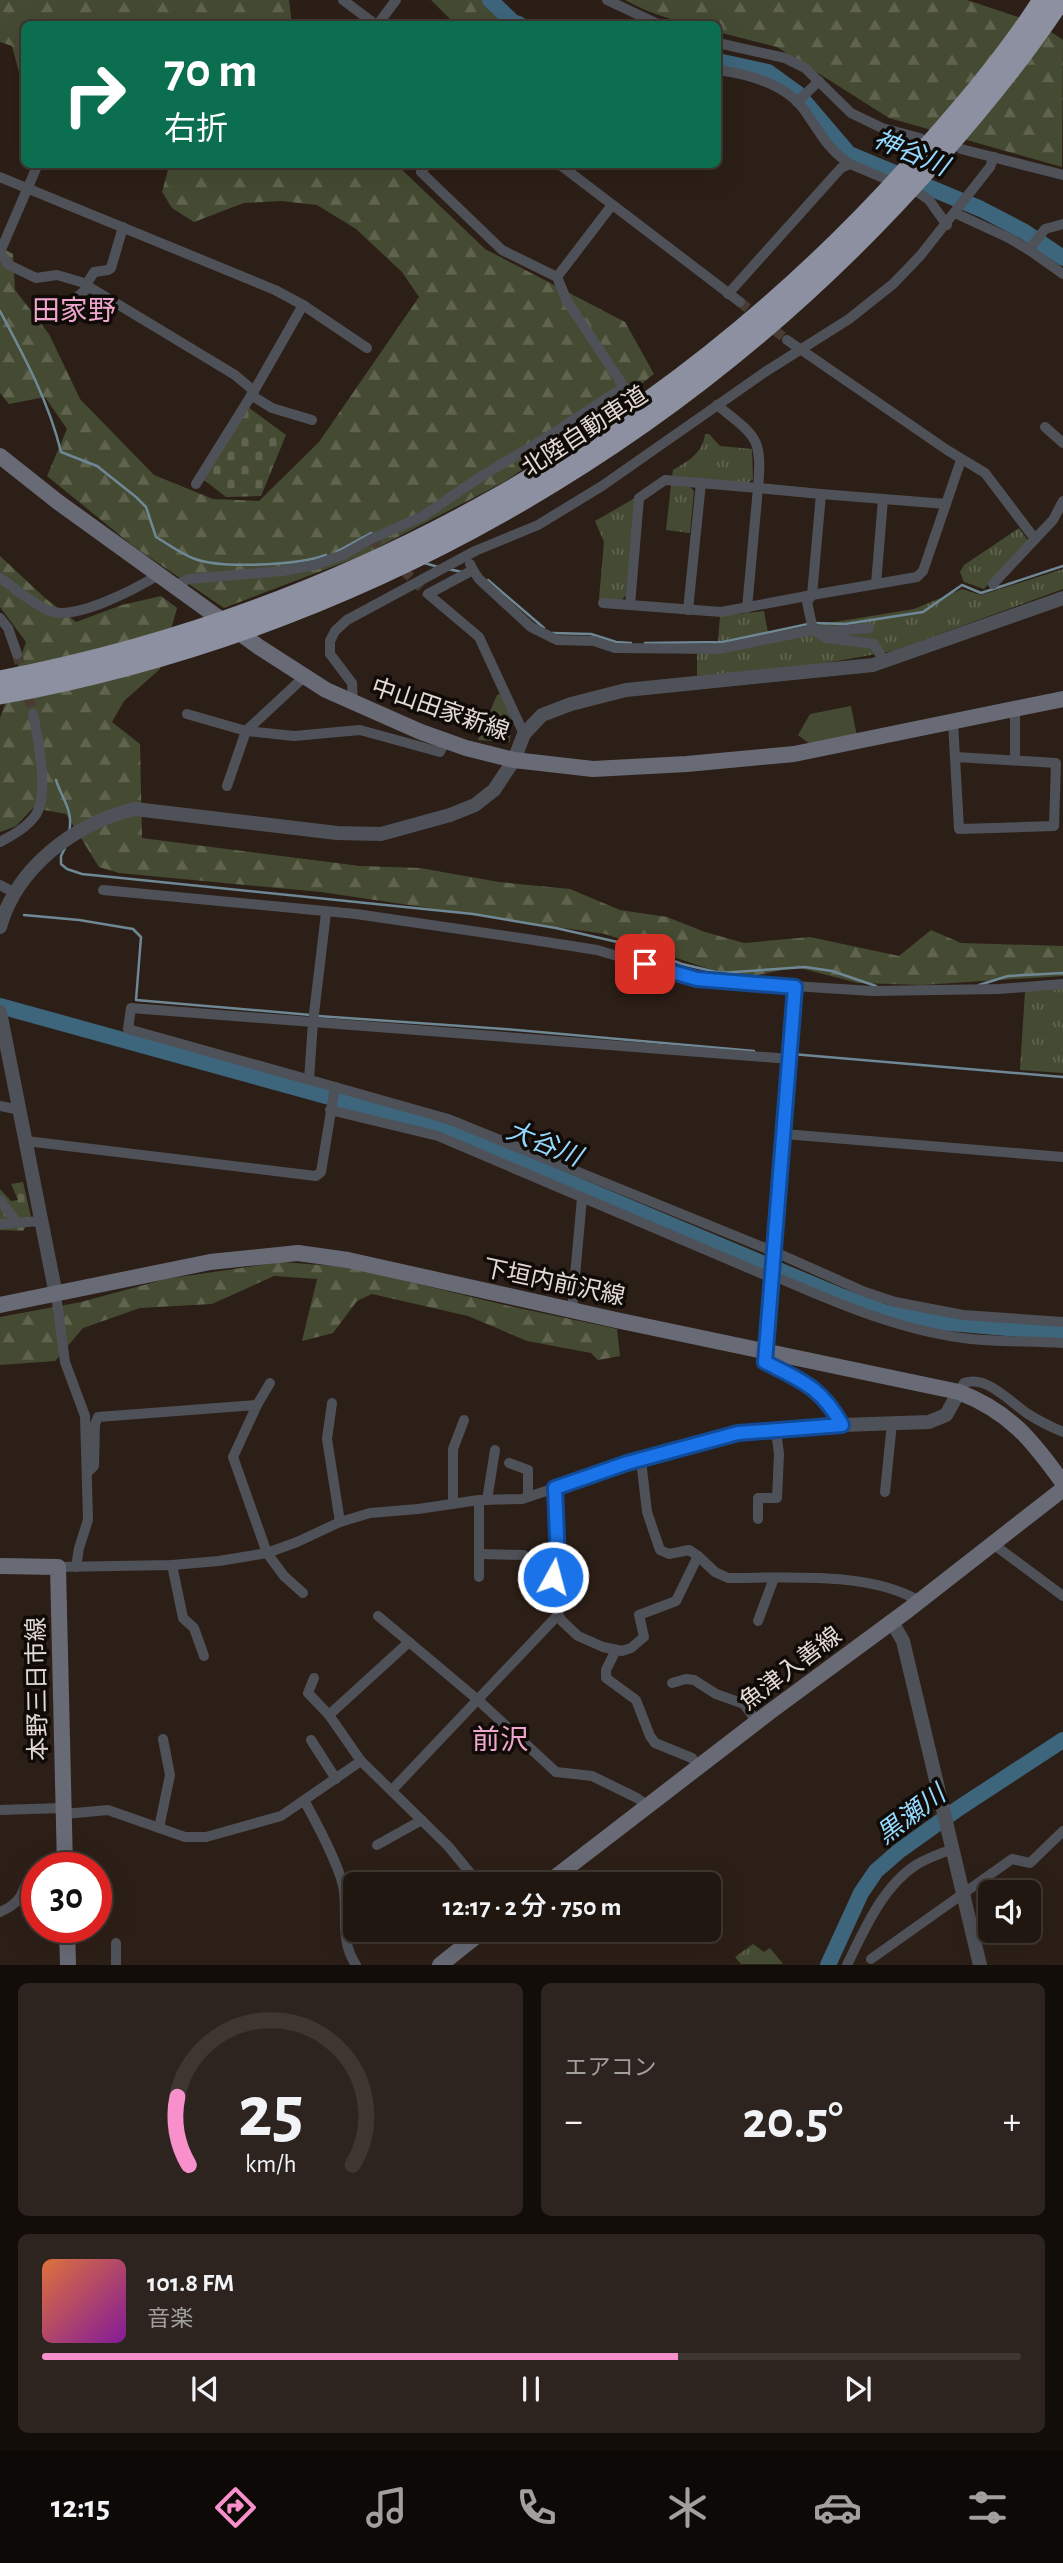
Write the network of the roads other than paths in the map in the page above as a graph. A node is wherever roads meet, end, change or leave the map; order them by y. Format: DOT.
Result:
graph roads {
  1 [pos="343,0"];
  2 [pos="396,0"];
  3 [pos="607,0"];
  4 [pos="1042,0"];
  5 [pos="1061,0"];
  6 [pos="372,21"];
  7 [pos="378,21"];
  8 [pos="652,21"];
  9 [pos="721,44"];
  10 [pos="721,71"];
  11 [pos="819,81"];
  12 [pos="797,102"];
  13 [pos="939,145"];
  14 [pos="994,157"];
  15 [pos="850,164"];
  16 [pos="36,168"];
  17 [pos="422,168"];
  18 [pos="564,168"];
  19 [pos="1063,174"];
  20 [pos="0,177"];
  21 [pos="28,189"];
  22 [pos="896,194"];
  23 [pos="612,205"];
  24 [pos="956,212"];
  25 [pos="1063,224"];
  26 [pos="947,225"];
  27 [pos="123,227"];
  28 [pos="1030,249"];
  29 [pos="0,253"];
  30 [pos="1063,274"];
  31 [pos="558,277"];
  32 [pos="88,286"];
  33 [pos="728,294"];
  34 [pos="740,302"];
  35 [pos="303,305"];
  36 [pos="54,316"];
  37 [pos="787,340"];
  38 [pos="367,348"];
  39 [pos="799,350"];
  40 [pos="252,393"];
  41 [pos="717,405"];
  42 [pos="312,420"];
  43 [pos="1045,427"];
  44 [pos="1063,443"];
  45 [pos="0,456"];
  46 [pos="961,460"];
  47 [pos="701,483"];
  48 [pos="196,484"];
  49 [pos="758,488"];
  50 [pos="821,494"];
  51 [pos="883,499"];
  52 [pos="1063,502"];
  53 [pos="946,504"];
  54 [pos="1035,539"];
  55 [pos="467,555"];
  56 [pos="473,570"];
  57 [pos="160,574"];
  58 [pos="0,578"];
  59 [pos="876,584"];
  60 [pos="993,584"];
  61 [pos="175,585"];
  62 [pos="812,595"];
  63 [pos="1063,598"];
  64 [pos="603,603"];
  65 [pos="629,605"];
  66 [pos="747,608"];
  67 [pos="688,610"];
  68 [pos="0,618"];
  69 [pos="869,628"];
  70 [pos="813,630"];
  71 [pos="17,654"];
  72 [pos="884,661"];
  73 [pos="304,677"];
  74 [pos="0,680"];
  75 [pos="0,695"];
  76 [pos="1063,699"];
  77 [pos="354,704"];
  78 [pos="1015,709"];
  79 [pos="33,714"];
  80 [pos="187,714"];
  81 [pos="953,722"];
  82 [pos="246,731"];
  83 [pos="524,734"];
  84 [pos="445,741"];
  85 [pos="956,757"];
  86 [pos="514,760"];
  87 [pos="1015,760"];
  88 [pos="227,786"];
  89 [pos="0,842"];
  90 [pos="0,885"];
  91 [pos="103,890"];
  92 [pos="15,893"];
  93 [pos="326,913"];
  94 [pos="0,927"];
  95 [pos="1063,984"];
  96 [pos="795,987"];
  97 [pos="0,1012"];
  98 [pos="313,1022"];
  99 [pos="790,1059"];
  100 [pos="310,1080"];
  101 [pos="335,1087"];
  102 [pos="0,1106"];
  103 [pos="20,1110"];
  104 [pos="330,1110"];
  105 [pos="784,1134"];
  106 [pos="26,1142"];
  107 [pos="1063,1157"];
  108 [pos="582,1198"];
  109 [pos="0,1200"];
  110 [pos="41,1221"];
  111 [pos="17,1223"];
  112 [pos="0,1224"];
  113 [pos="774,1255"];
  114 [pos="772,1275"];
  115 [pos="56,1295"];
  116 [pos="0,1305"];
  117 [pos="572,1310"];
  118 [pos="1063,1322"];
  119 [pos="1063,1343"];
  120 [pos="764,1351"];
  121 [pos="270,1383"];
  122 [pos="959,1392"];
  123 [pos="332,1403"];
  124 [pos="257,1405"];
  125 [pos="464,1420"];
  126 [pos="891,1423"];
  127 [pos="842,1425"];
  128 [pos="776,1431"];
  129 [pos="1063,1432"];
  130 [pos="495,1450"];
  131 [pos="642,1460"];
  132 [pos="509,1463"];
  133 [pos="87,1473"];
  134 [pos="1063,1483"];
  135 [pos="555,1488"];
  136 [pos="1063,1489"];
  137 [pos="885,1492"];
  138 [pos="528,1497"];
  139 [pos="483,1500"];
  140 [pos="453,1503"];
  141 [pos="758,1519"];
  142 [pos="340,1522"];
  143 [pos="993,1544"];
  144 [pos="267,1553"];
  145 [pos="479,1554"];
  146 [pos="524,1555"];
  147 [pos="698,1556"];
  148 [pos="172,1564"];
  149 [pos="0,1566"];
  150 [pos="58,1567"];
  151 [pos="76,1567"];
  152 [pos="479,1577"];
  153 [pos="774,1578"];
  154 [pos="303,1592"];
  155 [pos="1063,1596"];
  156 [pos="919,1601"];
  157 [pos="558,1615"];
  158 [pos="378,1616"];
  159 [pos="758,1621"];
  160 [pos="892,1622"];
  161 [pos="408,1642"];
  162 [pos="616,1650"];
  163 [pos="204,1656"];
  164 [pos="314,1678"];
  165 [pos="672,1683"];
  166 [pos="478,1700"];
  167 [pos="329,1715"];
  168 [pos="757,1722"];
  169 [pos="163,1739"];
  170 [pos="311,1740"];
  171 [pos="361,1761"];
  172 [pos="698,1768"];
  173 [pos="336,1779"];
  174 [pos="392,1790"];
  175 [pos="305,1802"];
  176 [pos="648,1806"];
  177 [pos="0,1810"];
  178 [pos="64,1811"];
  179 [pos="422,1820"];
  180 [pos="159,1828"];
  181 [pos="1063,1831"];
  182 [pos="950,1843"];
  183 [pos="377,1844"];
  184 [pos="61,1852"];
  185 [pos="469,1872"];
  186 [pos="562,1872"];
  187 [pos="21,1895"];
  188 [pos="963,1896"];
  189 [pos="0,1912"];
  190 [pos="860,1937"];
  191 [pos="116,1942"];
  192 [pos="470,1942"];
  193 [pos="67,1943"];
  194 [pos="872,1962"];
  195 [pos="446,1963"];
  196 [pos="68,1965"];
  197 [pos="116,1965"];
  198 [pos="356,1965"];
  199 [pos="847,1965"];
  200 [pos="980,1965"];
  1 -- 6 [label="street"];
  2 -- 7 [label="street"];
  3 -- 8 [label="street"];
  4 -- 13 [label="highway, 北陸自動車道"];
  5 -- 13 [label="highway, 北陸自動車道"];
  9 -- 11 [label="street"];
  10 -- 12 [label="street"];
  11 -- 12 [label="street"];
  11 -- 13 [label="street"];
  12 -- 15 [label="street"];
  13 -- 14 [label="street"];
  13 -- 22 [label="highway, 北陸自動車道"];
  14 -- 19 [label="street"];
  14 -- 24 [label="street"];
  15 -- 26 [label="street"];
  15 -- 33 [label="street"];
  16 -- 21 [label="street"];
  17 -- 31 [label="street"];
  18 -- 23 [label="street"];
  20 -- 21 [label="street"];
  21 -- 27 [label="street"];
  21 -- 29 [label="street"];
  22 -- 74 [label="highway, 北陸自動車道"];
  22 -- 75 [label="highway, 北陸自動車道"];
  23 -- 31 [label="street"];
  23 -- 33 [label="street"];
  24 -- 26 [label="street"];
  24 -- 28 [label="street"];
  25 -- 28 [label="street"];
  26 -- 39 [label="street"];
  27 -- 32 [label="street"];
  27 -- 35 [label="street"];
  28 -- 30 [label="street"];
  29 -- 32 [label="street"];
  31 -- 61 [label="street"];
  32 -- 36 [label="street"];
  32 -- 40 [label="street"];
  33 -- 34 [label="street"];
  35 -- 38 [label="street"];
  35 -- 40 [label="street"];
  37 -- 39 [label="street"];
  39 -- 41 [label="street"];
  39 -- 46 [label="street"];
  40 -- 42 [label="street"];
  40 -- 48 [label="street"];
  41 -- 49 [label="street"];
  41 -- 55 [label="street"];
  43 -- 44 [label="street"];
  45 -- 57 [label="main road, 中山田家新線"];
  46 -- 53 [label="street"];
  46 -- 54 [label="street"];
  47 -- 49 [label="street"];
  47 -- 65 [label="street"];
  47 -- 67 [label="street"];
  49 -- 50 [label="street"];
  49 -- 66 [label="street"];
  50 -- 51 [label="street"];
  50 -- 62 [label="street"];
  51 -- 53 [label="street"];
  51 -- 59 [label="street"];
  52 -- 54 [label="street"];
  53 -- 59 [label="street"];
  54 -- 60 [label="street"];
  55 -- 56 [label="street"];
  55 -- 77 [label="street"];
  56 -- 70 [label="street"];
  56 -- 83 [label="street"];
  57 -- 58 [label="street"];
  57 -- 61 [label="main road, 中山田家新線"];
  59 -- 62 [label="street"];
  61 -- 73 [label="main road, 中山田家新線"];
  62 -- 66 [label="street"];
  62 -- 70 [label="street"];
  63 -- 72 [label="street"];
  64 -- 65 [label="street"];
  65 -- 67 [label="street"];
  66 -- 67 [label="street"];
  68 -- 71 [label="street"];
  69 -- 70 [label="street"];
  70 -- 72 [label="street"];
  72 -- 83 [label="street"];
  73 -- 77 [label="main road, 中山田家新線"];
  73 -- 82 [label="street"];
  76 -- 78 [label="main road, 中山田家新線"];
  77 -- 84 [label="main road, 中山田家新線"];
  78 -- 81 [label="main road, 中山田家新線"];
  78 -- 87 [label="street"];
  79 -- 89 [label="street"];
  80 -- 82 [label="street"];
  81 -- 85 [label="street"];
  81 -- 86 [label="main road, 中山田家新線"];
  82 -- 84 [label="street"];
  82 -- 88 [label="street"];
  83 -- 86 [label="street"];
  84 -- 86 [label="main road, 中山田家新線"];
  85 -- 87 [label="street"];
  85 -- 87 [label="street"];
  86 -- 92 [label="street"];
  90 -- 92 [label="street"];
  91 -- 93 [label="street"];
  92 -- 94 [label="street"];
  93 -- 96 [label="street"];
  93 -- 98 [label="street"];
  95 -- 96 [label="street"];
  96 -- 99 [label="street"];
  97 -- 103 [label="street"];
  98 -- 99 [label="street"];
  98 -- 100 [label="street"];
  98 -- 100 [label="street"];
  99 -- 105 [label="street"];
  100 -- 101 [label="street"];
  101 -- 104 [label="street"];
  101 -- 113 [label="street"];
  102 -- 103 [label="street"];
  103 -- 106 [label="street"];
  104 -- 106 [label="street"];
  104 -- 108 [label="street"];
  105 -- 107 [label="street"];
  105 -- 113 [label="street"];
  106 -- 110 [label="street"];
  108 -- 114 [label="street"];
  108 -- 117 [label="street"];
  109 -- 111 [label="street"];
  110 -- 111 [label="street"];
  110 -- 115 [label="street"];
  111 -- 112 [label="street"];
  113 -- 114 [label="street"];
  113 -- 118 [label="street"];
  114 -- 119 [label="street"];
  114 -- 120 [label="street"];
  115 -- 116 [label="main road, 下垣内前沢線"];
  115 -- 117 [label="main road, 下垣内前沢線"];
  115 -- 133 [label="street"];
  117 -- 120 [label="main road, 下垣内前沢線"];
  120 -- 122 [label="main road, 下垣内前沢線"];
  120 -- 127 [label="street"];
  121 -- 124 [label="street"];
  122 -- 126 [label="street"];
  122 -- 129 [label="street"];
  122 -- 134 [label="main road, 下垣内前沢線"];
  123 -- 142 [label="street"];
  124 -- 133 [label="street"];
  124 -- 144 [label="street"];
  125 -- 140 [label="street"];
  126 -- 127 [label="street"];
  126 -- 137 [label="street"];
  127 -- 128 [label="street"];
  128 -- 131 [label="street"];
  128 -- 141 [label="street"];
  130 -- 139 [label="street"];
  131 -- 135 [label="street"];
  131 -- 147 [label="street"];
  132 -- 138 [label="street"];
  133 -- 151 [label="street"];
  135 -- 138 [label="street"];
  135 -- 157 [label="street"];
  136 -- 143 [label="main road, 魚津入善線"];
  138 -- 139 [label="street"];
  139 -- 140 [label="street"];
  139 -- 145 [label="street"];
  140 -- 142 [label="street"];
  142 -- 144 [label="street"];
  143 -- 155 [label="street"];
  143 -- 156 [label="main road, 魚津入善線"];
  144 -- 148 [label="street"];
  144 -- 154 [label="street"];
  145 -- 146 [label="street"];
  145 -- 152 [label="street"];
  147 -- 153 [label="street"];
  147 -- 162 [label="street"];
  148 -- 151 [label="street"];
  148 -- 163 [label="street"];
  149 -- 150 [label="main road"];
  150 -- 151 [label="street"];
  150 -- 178 [label="main road, 本野三日市線"];
  153 -- 156 [label="street"];
  153 -- 159 [label="street"];
  156 -- 160 [label="main road, 魚津入善線"];
  157 -- 162 [label="street"];
  157 -- 166 [label="street"];
  158 -- 161 [label="street"];
  160 -- 168 [label="main road, 魚津入善線"];
  160 -- 182 [label="street"];
  161 -- 166 [label="street"];
  161 -- 167 [label="street"];
  162 -- 172 [label="street"];
  164 -- 167 [label="street"];
  165 -- 168 [label="street"];
  166 -- 174 [label="street"];
  166 -- 176 [label="street"];
  167 -- 171 [label="street"];
  168 -- 172 [label="main road, 魚津入善線"];
  169 -- 180 [label="street"];
  170 -- 173 [label="street"];
  171 -- 173 [label="street"];
  171 -- 174 [label="street"];
  172 -- 176 [label="main road, 魚津入善線"];
  173 -- 175 [label="street"];
  174 -- 179 [label="street"];
  175 -- 180 [label="street"];
  175 -- 198 [label="street"];
  176 -- 186 [label="main road, 魚津入善線"];
  177 -- 178 [label="street"];
  178 -- 180 [label="street"];
  178 -- 184 [label="main road, 本野三日市線"];
  179 -- 183 [label="street"];
  179 -- 185 [label="street"];
  181 -- 188 [label="street"];
  182 -- 188 [label="street"];
  182 -- 190 [label="street"];
  187 -- 189 [label="street"];
  188 -- 194 [label="street"];
  188 -- 200 [label="street"];
  190 -- 194 [label="street"];
  190 -- 199 [label="street"];
  191 -- 197 [label="street"];
  192 -- 195 [label="main road"];
  193 -- 196 [label="main road"];
}
